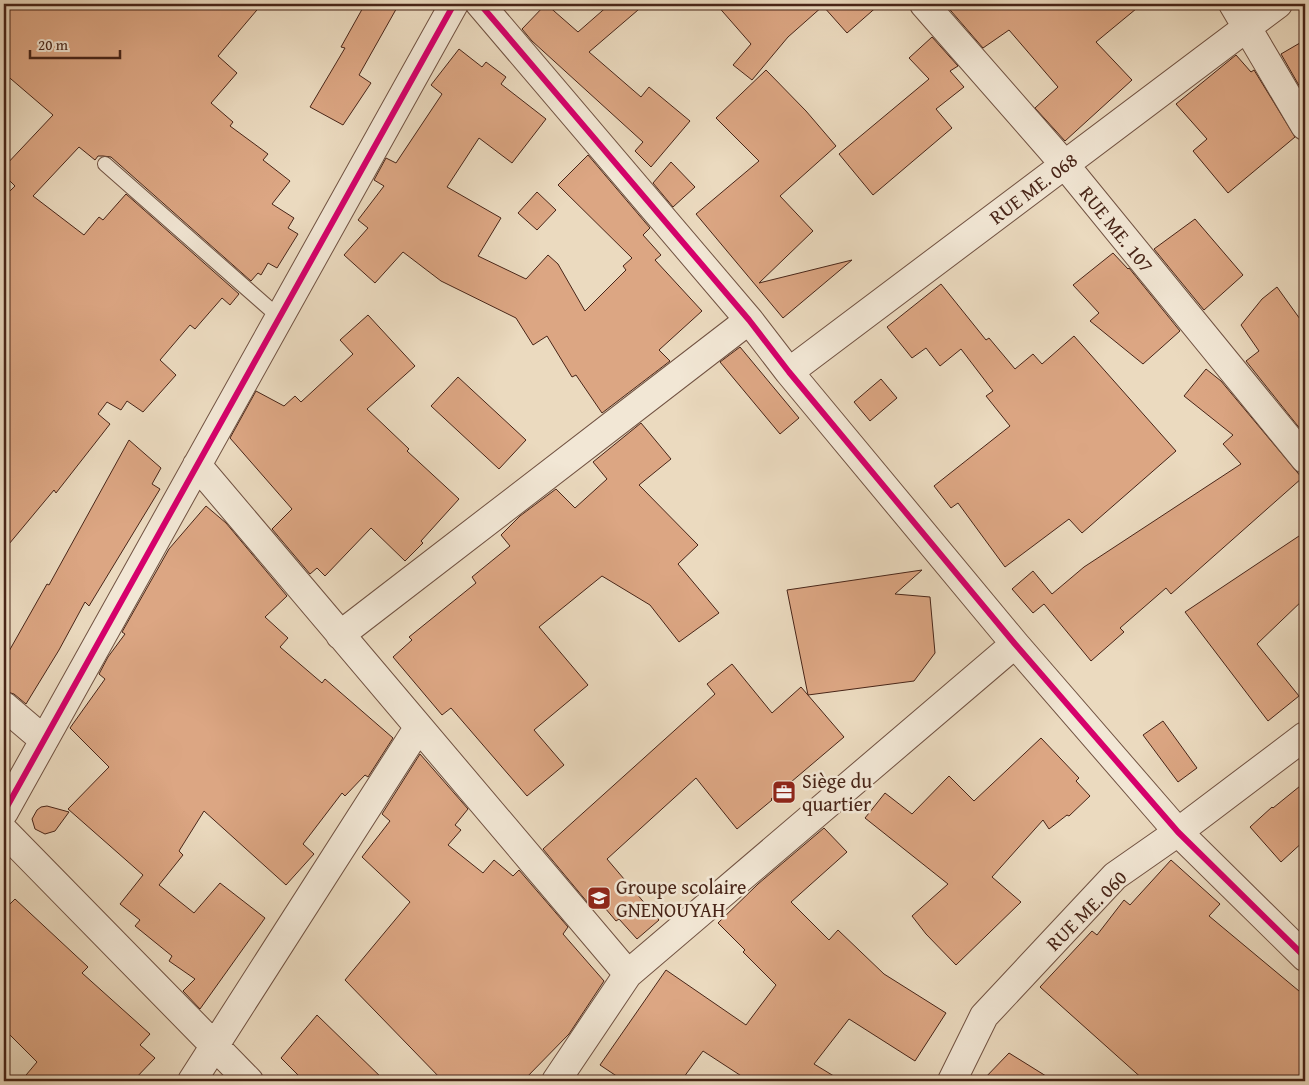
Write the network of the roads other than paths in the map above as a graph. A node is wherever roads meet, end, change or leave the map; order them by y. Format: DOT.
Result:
graph roads {
  1 [pos="454,4"];
  2 [pos="480,4"];
  3 [pos="924,4"];
  4 [pos="1233,4"];
  5 [pos="1278,4"];
  6 [pos="1247,27"];
  7 [pos="1305,126"];
  8 [pos="104,164"];
  9 [pos="1065,165"];
  10 [pos="279,317"];
  11 [pos="749,320"];
  12 [pos="789,372"];
  13 [pos="1305,459"];
  14 [pos="197,465"];
  15 [pos="340,635"];
  16 [pos="1015,644"];
  17 [pos="4,706"];
  18 [pos="418,728"];
  19 [pos="1305,736"];
  20 [pos="44,740"];
  21 [pos="4,812"];
  22 [pos="4,831"];
  23 [pos="1178,832"];
  24 [pos="1305,958"];
  25 [pos="628,974"];
  26 [pos="215,1047"];
  27 [pos="192,1081"];
  28 [pos="250,1081"];
  29 [pos="556,1081"];
  30 [pos="952,1081"];
  1 -- 10 [label="street"];
  2 -- 11 [label="street"];
  3 -- 9 [label="street, RUE ME. 107"];
  4 -- 6 [label="street"];
  5 -- 6 [label="street, RUE ME. 068"];
  6 -- 7 [label="street"];
  6 -- 9 [label="street, RUE ME. 068"];
  8 -- 10 [label="lane"];
  9 -- 12 [label="street, RUE ME. 068"];
  9 -- 13 [label="street, RUE ME. 107"];
  10 -- 14 [label="street"];
  11 -- 12 [label="street"];
  11 -- 15 [label="street"];
  12 -- 16 [label="street"];
  14 -- 15 [label="street"];
  14 -- 20 [label="street"];
  15 -- 18 [label="street"];
  16 -- 23 [label="street"];
  16 -- 25 [label="street"];
  17 -- 20 [label="street"];
  18 -- 25 [label="street"];
  18 -- 26 [label="street"];
  19 -- 23 [label="street, RUE ME. 060"];
  20 -- 21 [label="street"];
  22 -- 26 [label="street"];
  23 -- 24 [label="street"];
  23 -- 30 [label="street, RUE ME. 060"];
  25 -- 29 [label="street"];
  26 -- 27 [label="street"];
  26 -- 28 [label="street"];
}
